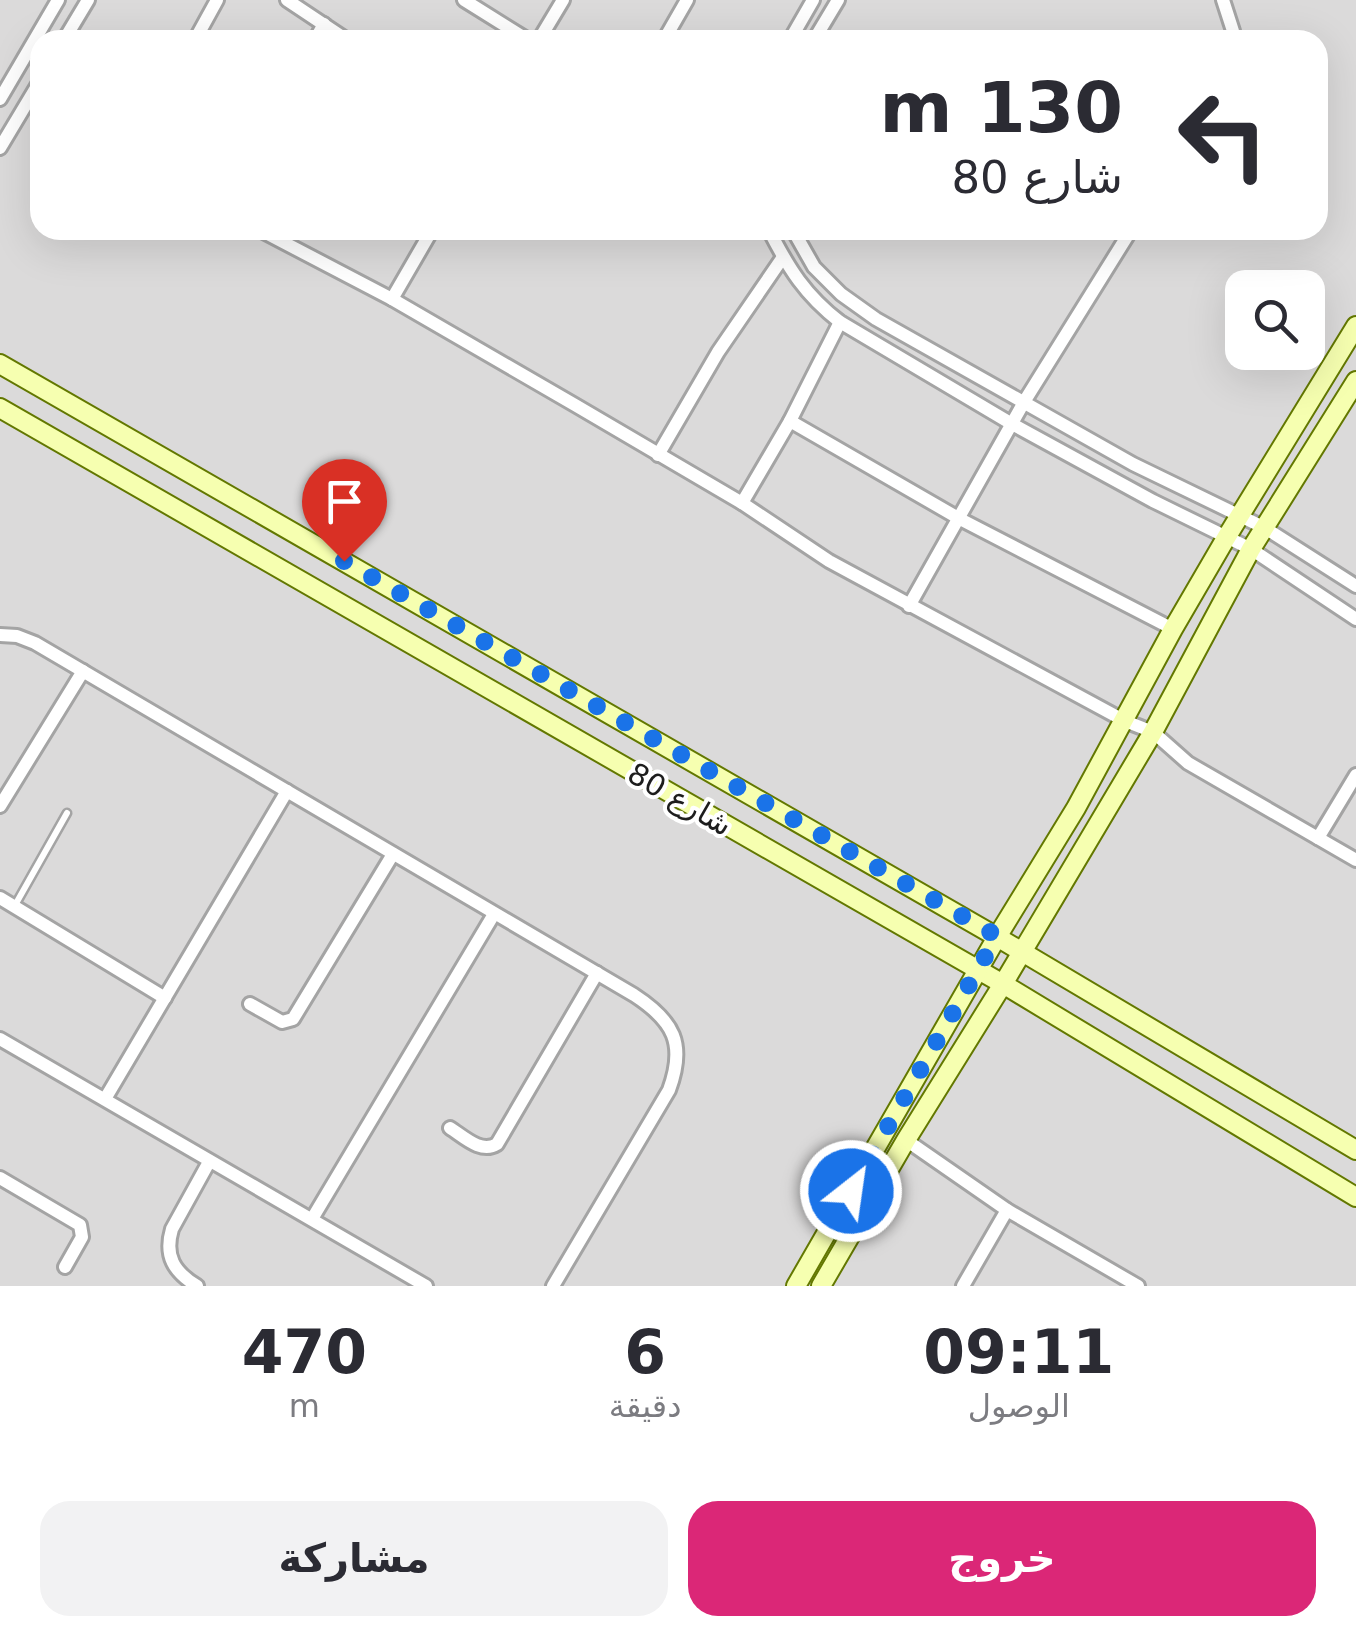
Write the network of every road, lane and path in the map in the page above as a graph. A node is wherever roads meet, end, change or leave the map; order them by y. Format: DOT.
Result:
graph roads {
  1 [pos="58,0"];
  2 [pos="88,0"];
  3 [pos="216,0"];
  4 [pos="287,0"];
  5 [pos="464,0"];
  6 [pos="563,0"];
  7 [pos="688,0"];
  8 [pos="813,0"];
  9 [pos="838,0"];
  10 [pos="1223,0"];
  11 [pos="324,24"];
  12 [pos="38,30"];
  13 [pos="70,30"];
  14 [pos="200,30"];
  15 [pos="321,30"];
  16 [pos="333,30"];
  17 [pos="512,30"];
  18 [pos="545,30"];
  19 [pos="670,30"];
  20 [pos="796,30"];
  21 [pos="820,30"];
  22 [pos="1233,30"];
  23 [pos="30,41"];
  24 [pos="5,78"];
  25 [pos="0,99"];
  26 [pos="30,107"];
  27 [pos="0,148"];
  28 [pos="279,240"];
  29 [pos="426,240"];
  30 [pos="774,240"];
  31 [pos="799,240"];
  32 [pos="1125,240"];
  33 [pos="783,257"];
  34 [pos="392,298"];
  35 [pos="840,322"];
  36 [pos="1356,326"];
  37 [pos="0,364"];
  38 [pos="1356,382"];
  39 [pos="1024,402"];
  40 [pos="0,408"];
  41 [pos="790,421"];
  42 [pos="1012,424"];
  43 [pos="658,455"];
  44 [pos="742,503"];
  45 [pos="1239,516"];
  46 [pos="960,519"];
  47 [pos="1265,528"];
  48 [pos="1226,538"];
  49 [pos="1251,549"];
  50 [pos="1356,586"];
  51 [pos="909,606"];
  52 [pos="1356,619"];
  53 [pos="1173,629"];
  54 [pos="0,635"];
  55 [pos="82,671"];
  56 [pos="1125,720"];
  57 [pos="1153,732"];
  58 [pos="1356,775"];
  59 [pos="287,791"];
  60 [pos="0,806"];
  61 [pos="67,813"];
  62 [pos="1318,838"];
  63 [pos="394,854"];
  64 [pos="1356,860"];
  65 [pos="0,898"];
  66 [pos="14,907"];
  67 [pos="494,914"];
  68 [pos="997,936"];
  69 [pos="1020,952"];
  70 [pos="979,970"];
  71 [pos="597,973"];
  72 [pos="1003,984"];
  73 [pos="165,998"];
  74 [pos="250,1004"];
  75 [pos="2,1044"];
  76 [pos="105,1099"];
  77 [pos="450,1128"];
  78 [pos="906,1140"];
  79 [pos="1356,1150"];
  80 [pos="209,1162"];
  81 [pos="0,1178"];
  82 [pos="1356,1197"];
  83 [pos="1007,1210"];
  84 [pos="312,1219"];
  85 [pos="65,1267"];
  86 [pos="419,1284"];
  87 [pos="196,1286"];
  88 [pos="553,1286"];
  89 [pos="796,1286"];
  90 [pos="822,1286"];
  91 [pos="963,1286"];
  92 [pos="1138,1286"];
  1 -- 12 [label="street"];
  2 -- 13 [label="street"];
  3 -- 14 [label="street"];
  4 -- 11 [label="street"];
  5 -- 17 [label="street"];
  6 -- 18 [label="street"];
  7 -- 19 [label="street"];
  8 -- 20 [label="street"];
  9 -- 21 [label="street"];
  10 -- 22 [label="street"];
  11 -- 15 [label="street"];
  11 -- 16 [label="street"];
  23 -- 24 [label="street"];
  24 -- 25 [label="street"];
  26 -- 27 [label="street"];
  28 -- 34 [label="street"];
  29 -- 34 [label="street"];
  30 -- 33 [label="street"];
  31 -- 39 [label="street"];
  32 -- 39 [label="street"];
  33 -- 35 [label="street"];
  33 -- 43 [label="street"];
  34 -- 43 [label="street"];
  35 -- 41 [label="street"];
  35 -- 42 [label="street"];
  36 -- 45 [label="street"];
  37 -- 68 [label="street, شارع 80"];
  38 -- 47 [label="street"];
  39 -- 42 [label="street"];
  39 -- 45 [label="street"];
  40 -- 70 [label="street, شارع 80"];
  41 -- 44 [label="street"];
  41 -- 46 [label="street"];
  42 -- 46 [label="street"];
  42 -- 48 [label="street"];
  43 -- 44 [label="street"];
  44 -- 51 [label="street"];
  45 -- 47 [label="street"];
  45 -- 48 [label="street"];
  46 -- 51 [label="street"];
  46 -- 53 [label="street"];
  47 -- 49 [label="street"];
  47 -- 50 [label="street"];
  48 -- 49 [label="street"];
  48 -- 53 [label="street"];
  49 -- 52 [label="street"];
  49 -- 57 [label="street"];
  51 -- 56 [label="street"];
  53 -- 56 [label="street"];
  54 -- 55 [label="street"];
  55 -- 59 [label="street"];
  55 -- 60 [label="street"];
  56 -- 57 [label="street"];
  56 -- 68 [label="street"];
  57 -- 62 [label="street"];
  57 -- 69 [label="street"];
  58 -- 62 [label="street"];
  59 -- 63 [label="street"];
  59 -- 73 [label="street"];
  61 -- 66 [label="lane"];
  62 -- 64 [label="street"];
  63 -- 67 [label="street"];
  63 -- 74 [label="street"];
  65 -- 66 [label="street"];
  66 -- 73 [label="street"];
  67 -- 71 [label="street"];
  67 -- 84 [label="street"];
  68 -- 69 [label="street, شارع 80"];
  68 -- 70 [label="street"];
  69 -- 72 [label="street"];
  69 -- 79 [label="street, شارع 80"];
  70 -- 72 [label="street, شارع 80"];
  70 -- 89 [label="street"];
  71 -- 77 [label="street"];
  71 -- 88 [label="street"];
  72 -- 78 [label="street"];
  72 -- 82 [label="street, شارع 80"];
  73 -- 76 [label="street"];
  75 -- 76 [label="street"];
  76 -- 80 [label="street"];
  78 -- 83 [label="street"];
  78 -- 90 [label="street"];
  80 -- 84 [label="street"];
  80 -- 87 [label="street"];
  81 -- 85 [label="street"];
  83 -- 91 [label="street"];
  83 -- 92 [label="street"];
  84 -- 86 [label="street"];
}
